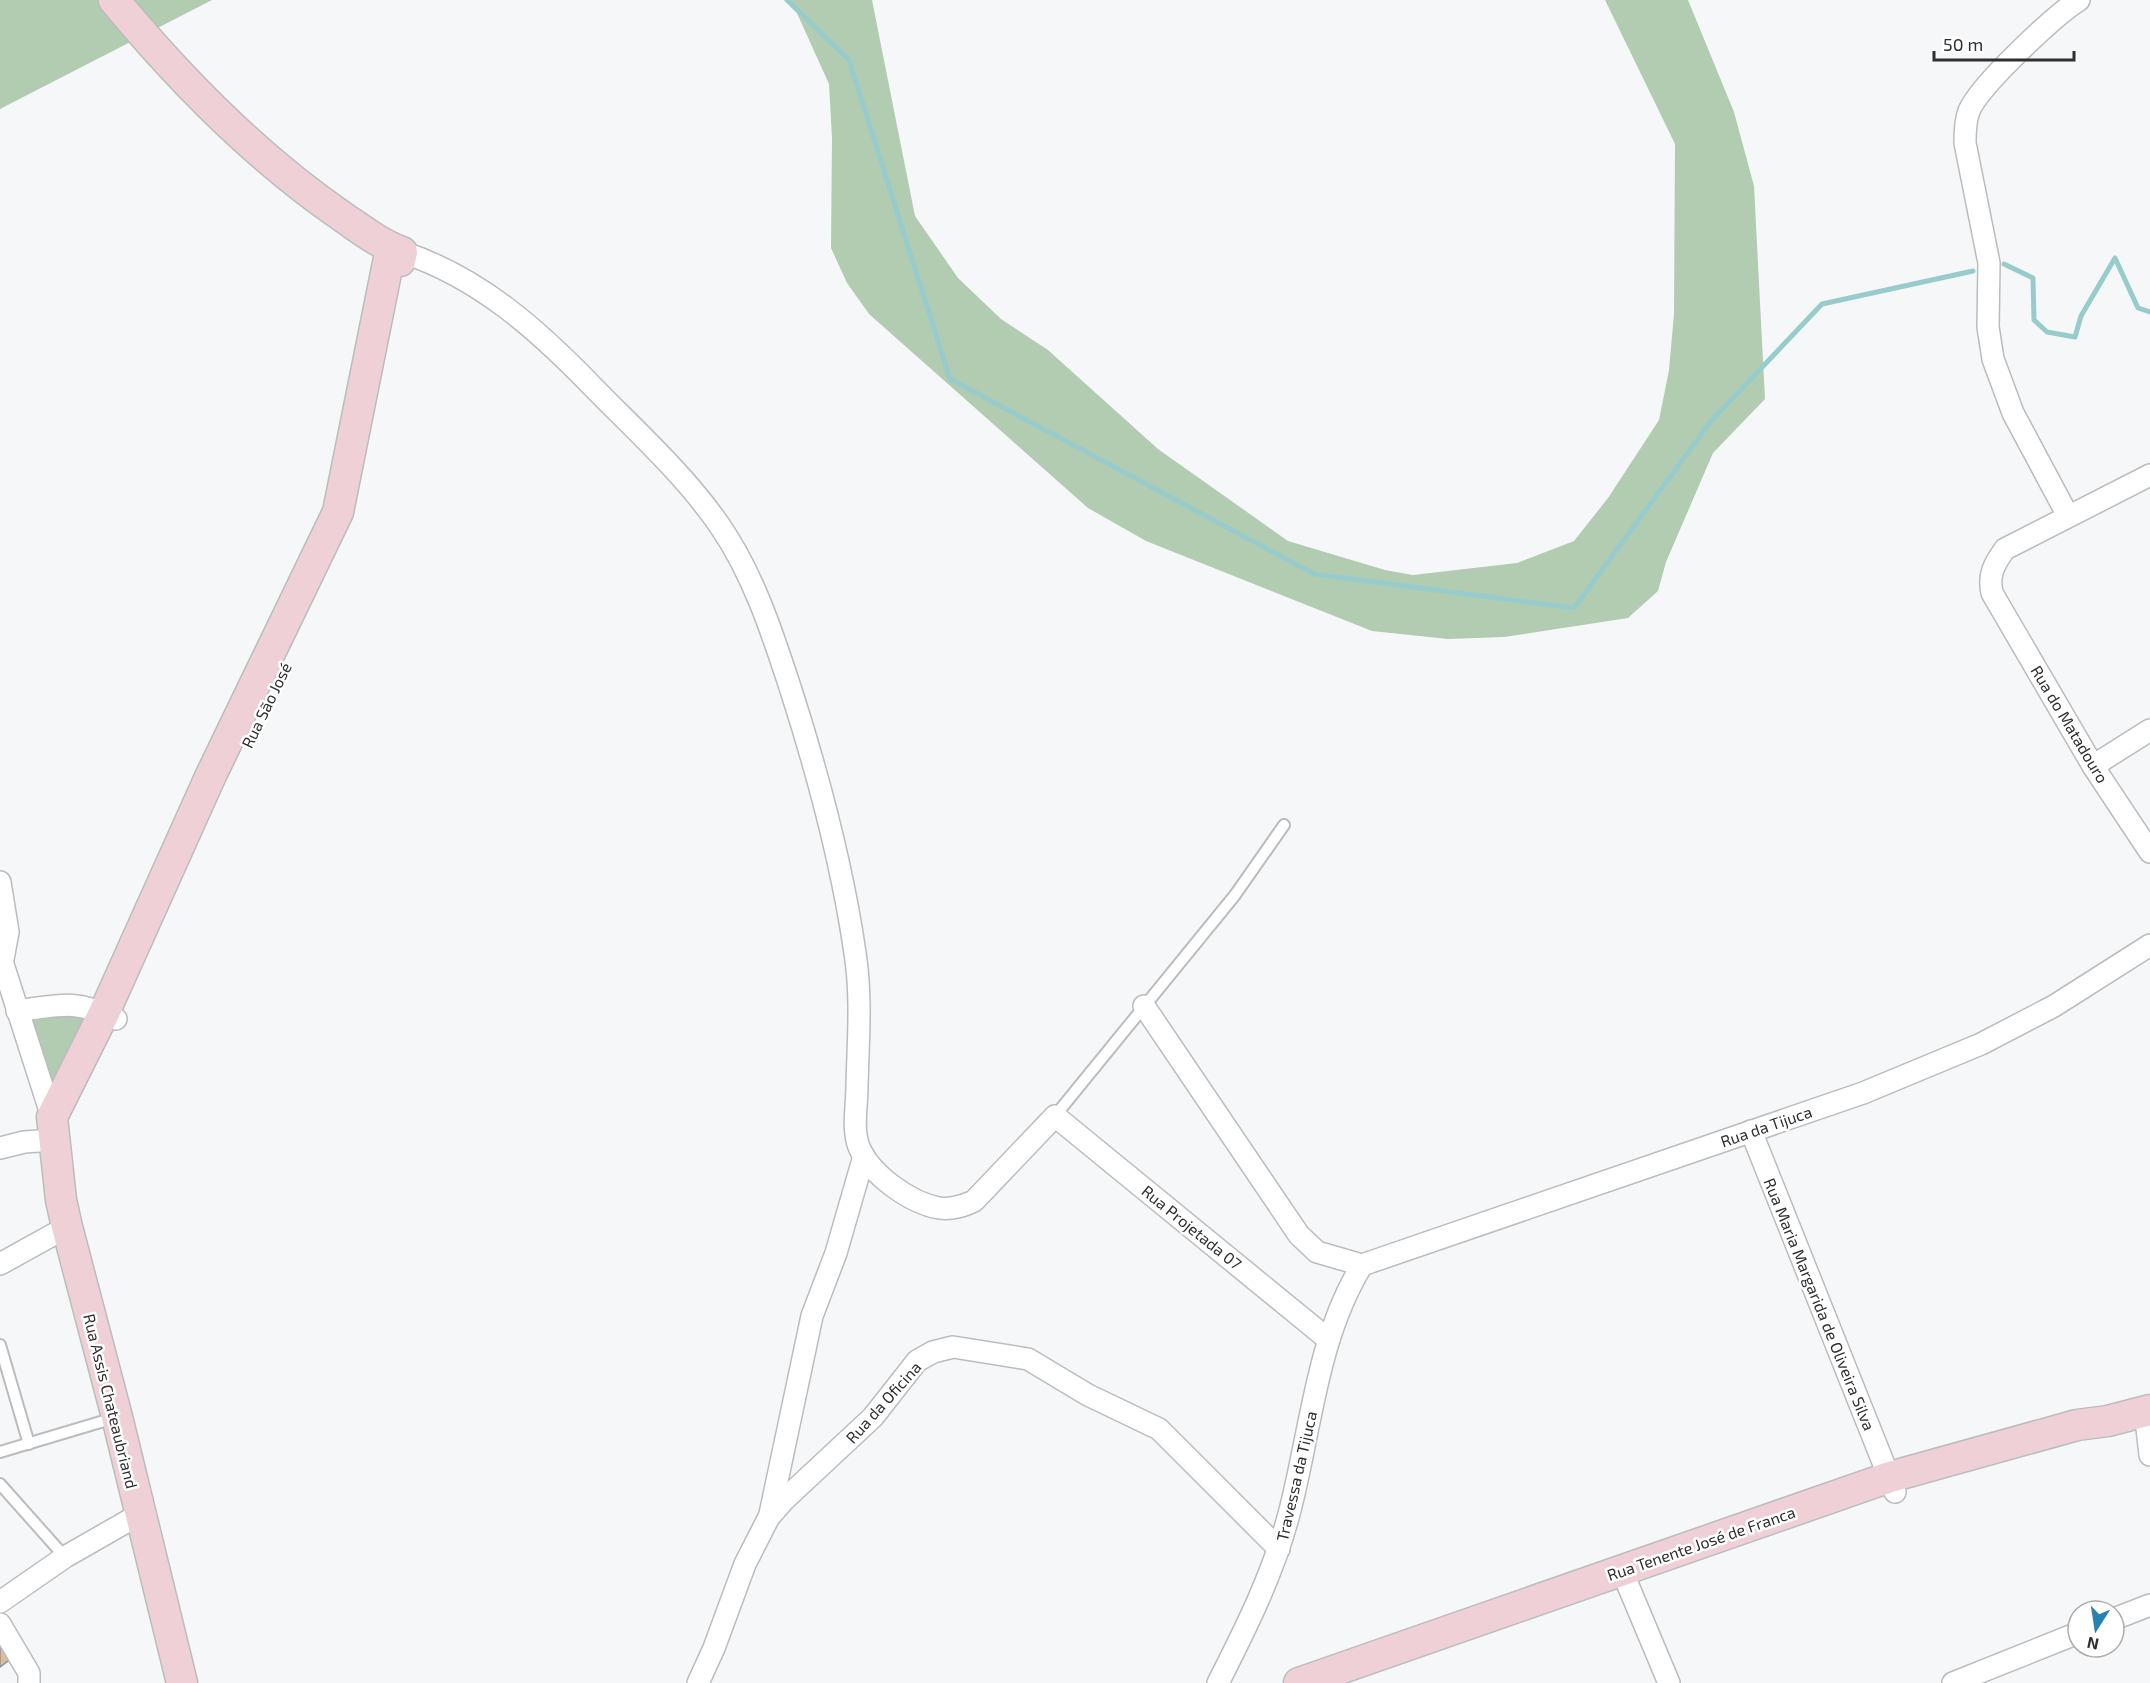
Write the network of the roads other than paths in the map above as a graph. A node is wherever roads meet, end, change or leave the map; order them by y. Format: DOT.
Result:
graph roads {
  1 [pos="114,0"];
  2 [pos="2079,0"];
  3 [pos="396,250"];
  4 [pos="2150,475"];
  5 [pos="2068,516"];
  6 [pos="2150,730"];
  7 [pos="2093,766"];
  8 [pos="1284,825"];
  9 [pos="2150,852"];
  10 [pos="0,882"];
  11 [pos="2150,945"];
  12 [pos="2,957"];
  13 [pos="1144,1006"];
  14 [pos="17,1011"];
  15 [pos="111,1016"];
  16 [pos="1055,1116"];
  17 [pos="53,1130"];
  18 [pos="1751,1131"];
  19 [pos="0,1149"];
  20 [pos="864,1156"];
  21 [pos="67,1227"];
  22 [pos="0,1264"];
  23 [pos="1362,1265"];
  24 [pos="1329,1340"];
  25 [pos="0,1345"];
  26 [pos="2147,1410"];
  27 [pos="117,1417"];
  28 [pos="29,1444"];
  29 [pos="0,1452"];
  30 [pos="2150,1455"];
  31 [pos="0,1484"];
  32 [pos="1893,1485"];
  33 [pos="140,1514"];
  34 [pos="769,1517"];
  35 [pos="1279,1549"];
  36 [pos="65,1557"];
  37 [pos="1624,1579"];
  38 [pos="0,1602"];
  39 [pos="2150,1605"];
  40 [pos="2126,1614"];
  41 [pos="0,1624"];
  42 [pos="2066,1639"];
  43 [pos="29,1683"];
  44 [pos="182,1683"];
  45 [pos="698,1683"];
  46 [pos="1218,1683"];
  47 [pos="1299,1683"];
  48 [pos="1352,1683"];
  49 [pos="1669,1683"];
  50 [pos="1953,1683"];
  1 -- 3 [label="street"];
  2 -- 5 [label="street"];
  3 -- 15 [label="street, Rua São José"];
  3 -- 20 [label="street"];
  4 -- 5 [label="street"];
  5 -- 7 [label="street, Rua do Matadouro"];
  6 -- 7 [label="street"];
  7 -- 9 [label="street, Rua do Matadouro"];
  8 -- 13 [label="lane"];
  10 -- 12 [label="street"];
  11 -- 18 [label="street, Rua da Tijuca"];
  12 -- 14 [label="street"];
  13 -- 16 [label="lane"];
  13 -- 23 [label="street"];
  14 -- 15 [label="street"];
  14 -- 17 [label="street"];
  15 -- 17 [label="street, Rua São José"];
  16 -- 20 [label="street"];
  16 -- 24 [label="street, Rua Projetada 07"];
  17 -- 19 [label="street"];
  17 -- 21 [label="street, Rua Assis Chateaubriand"];
  18 -- 23 [label="street, Rua da Tijuca"];
  18 -- 32 [label="street, Rua Maria Margarida de Oliveira Silva"];
  20 -- 34 [label="street"];
  21 -- 22 [label="street"];
  21 -- 27 [label="street, Rua Assis Chateaubriand"];
  23 -- 24 [label="street, Travessa da Tijuca"];
  24 -- 35 [label="street, Travessa da Tijuca"];
  25 -- 28 [label="lane"];
  26 -- 30 [label="street"];
  26 -- 32 [label="street, Rua Tenente José de Franca"];
  27 -- 28 [label="lane"];
  27 -- 33 [label="street, Rua Assis Chateaubriand"];
  28 -- 29 [label="lane"];
  31 -- 36 [label="lane"];
  32 -- 37 [label="street, Rua Tenente José de Franca"];
  33 -- 36 [label="street"];
  33 -- 44 [label="street, Rua Assis Chateaubriand"];
  34 -- 35 [label="street, Rua da Oficina"];
  34 -- 45 [label="street, Rua da Oficina"];
  35 -- 46 [label="street, Travessa da Tijuca"];
  36 -- 38 [label="street"];
  37 -- 47 [label="street, Rua Tenente José de Franca"];
  37 -- 48 [label="street, Rua Tenente José de Franca"];
  37 -- 49 [label="street"];
  39 -- 40 [label="street"];
  41 -- 43 [label="street"];
  42 -- 50 [label="street"];
}
